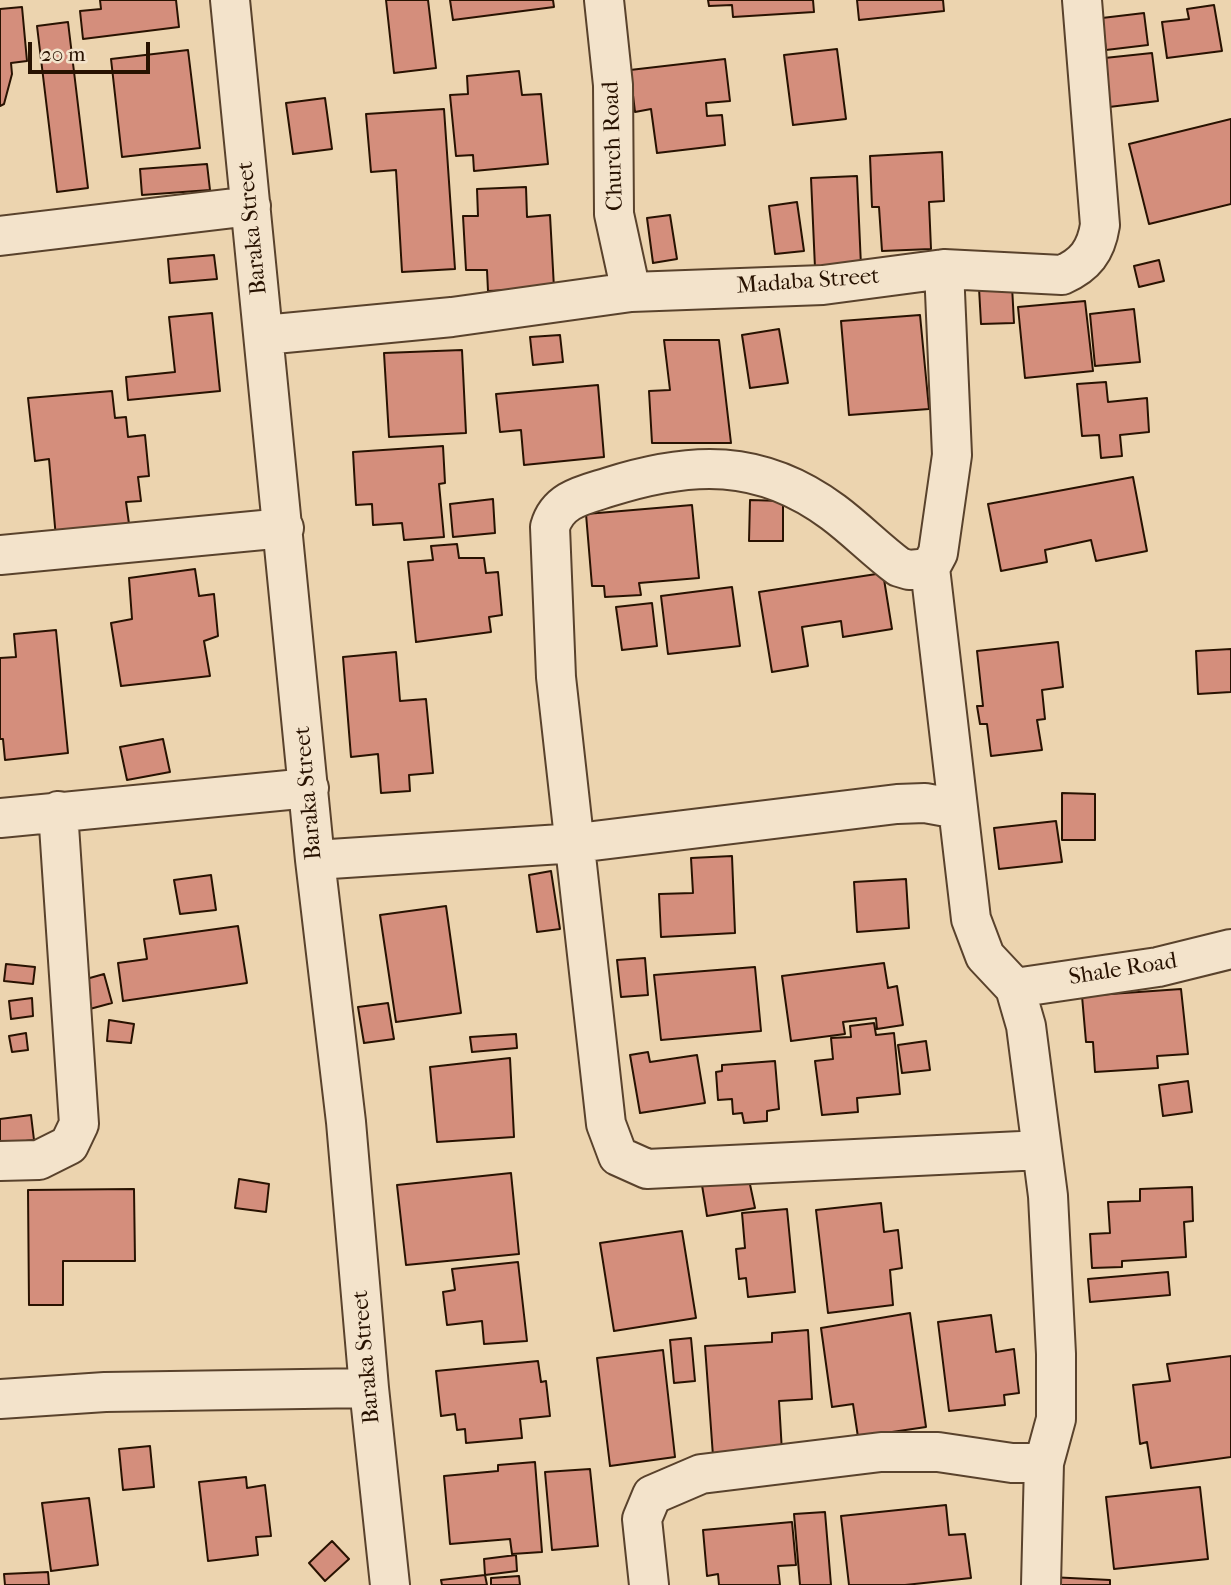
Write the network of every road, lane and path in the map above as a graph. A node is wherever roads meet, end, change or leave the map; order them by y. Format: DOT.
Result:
graph roads {
  1 [pos="230,0"];
  2 [pos="604,0"];
  3 [pos="1083,0"];
  4 [pos="251,206"];
  5 [pos="0,236"];
  6 [pos="944,269"];
  7 [pos="631,292"];
  8 [pos="264,335"];
  9 [pos="284,528"];
  10 [pos="0,555"];
  11 [pos="930,568"];
  12 [pos="309,788"];
  13 [pos="958,809"];
  14 [pos="58,811"];
  15 [pos="0,818"];
  16 [pos="577,844"];
  17 [pos="314,860"];
  18 [pos="1231,949"];
  19 [pos="1015,988"];
  20 [pos="1042,1150"];
  21 [pos="0,1161"];
  22 [pos="369,1388"];
  23 [pos="0,1399"];
  24 [pos="1044,1463"];
  25 [pos="390,1585"];
  26 [pos="649,1585"];
  27 [pos="1041,1585"];
  1 -- 4 [label="street, Baraka Street"];
  2 -- 7 [label="street, Church Road"];
  3 -- 6 [label="street, Madaba Street"];
  4 -- 5 [label="street"];
  4 -- 8 [label="street, Baraka Street"];
  6 -- 7 [label="street, Madaba Street"];
  6 -- 11 [label="street"];
  7 -- 8 [label="street, Madaba Street"];
  8 -- 9 [label="street, Baraka Street"];
  9 -- 10 [label="street"];
  9 -- 12 [label="street, Baraka Street"];
  11 -- 13 [label="street"];
  11 -- 16 [label="street"];
  12 -- 14 [label="street"];
  12 -- 17 [label="street, Baraka Street"];
  13 -- 16 [label="street"];
  13 -- 19 [label="street"];
  14 -- 15 [label="street"];
  14 -- 21 [label="street"];
  16 -- 17 [label="street"];
  16 -- 20 [label="street"];
  17 -- 22 [label="street, Baraka Street"];
  18 -- 19 [label="street, Shale Road"];
  19 -- 20 [label="street"];
  20 -- 24 [label="street"];
  22 -- 23 [label="street"];
  22 -- 25 [label="street, Baraka Street"];
  24 -- 26 [label="street"];
  24 -- 27 [label="street"];
}
